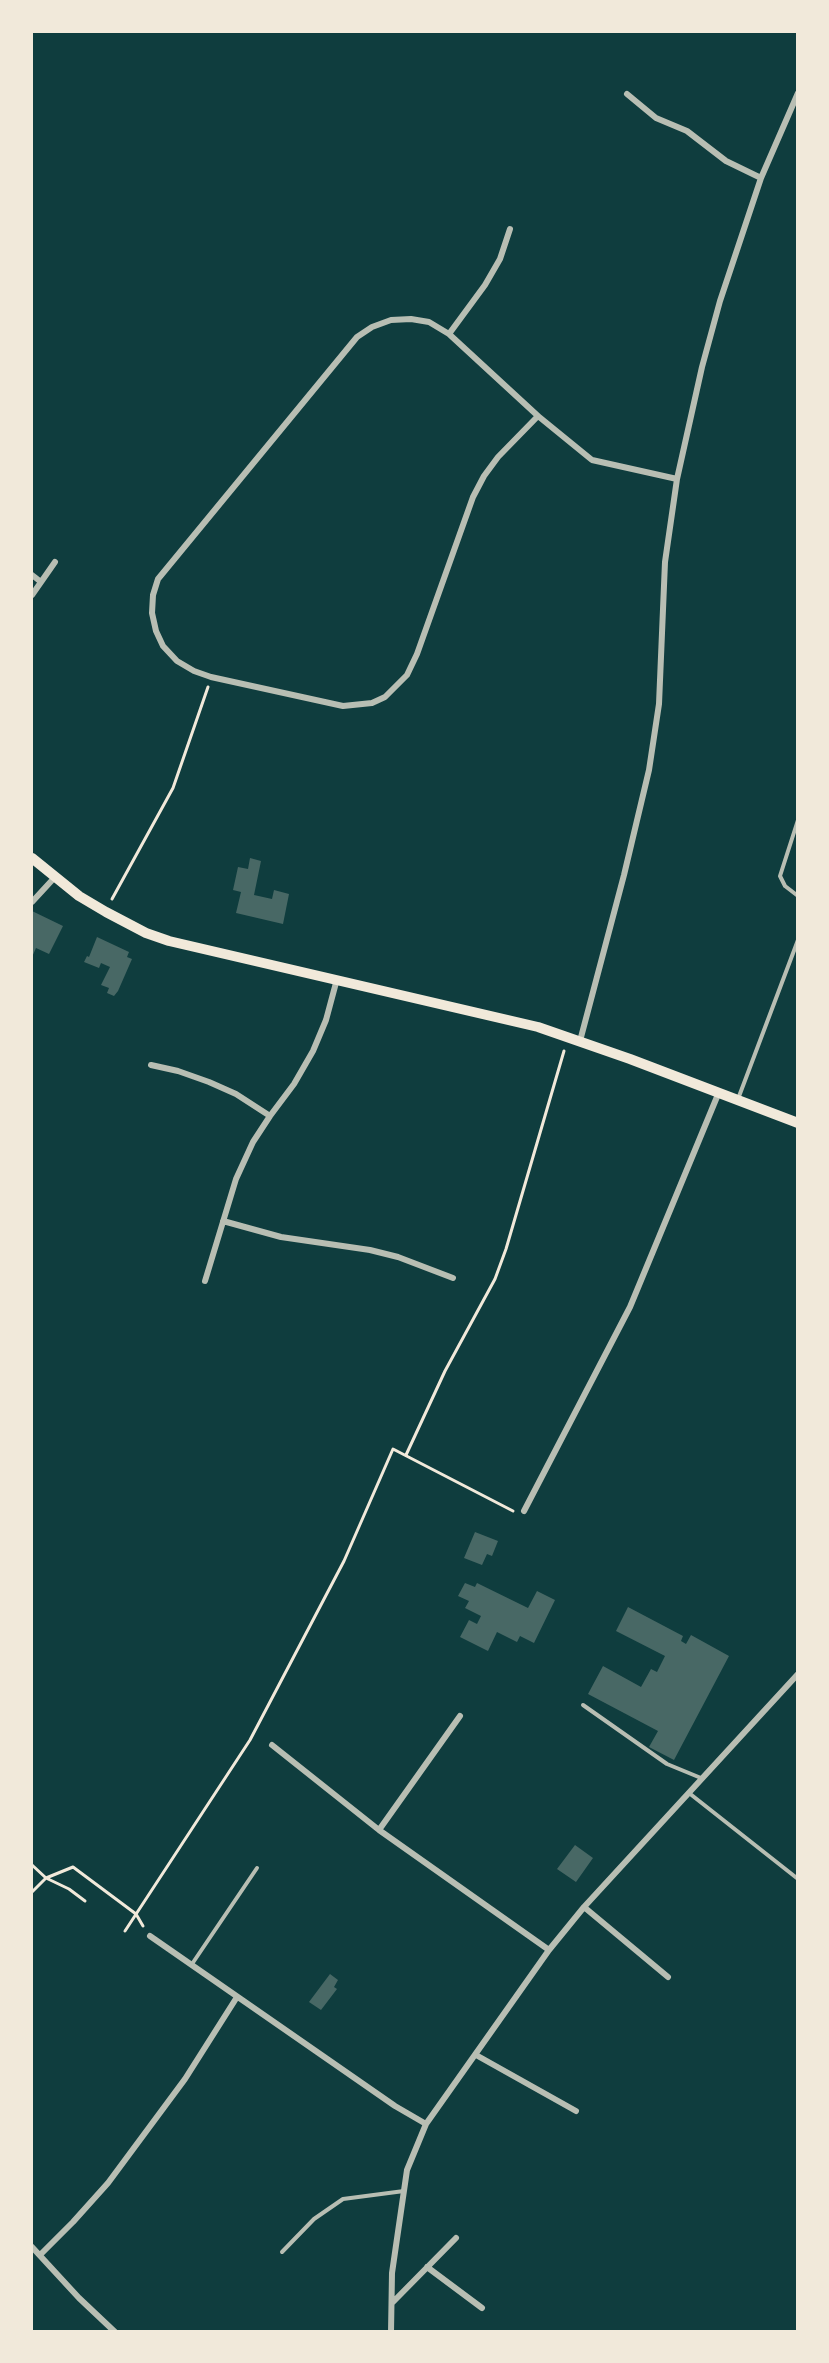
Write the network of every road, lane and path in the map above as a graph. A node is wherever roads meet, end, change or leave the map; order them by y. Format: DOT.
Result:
graph roads {
  1 [pos="798,93"];
  2 [pos="627,94"];
  3 [pos="761,178"];
  4 [pos="510,229"];
  5 [pos="449,334"];
  6 [pos="538,416"];
  7 [pos="677,479"];
  8 [pos="55,562"];
  9 [pos="32,575"];
  10 [pos="41,582"];
  11 [pos="32,595"];
  12 [pos="212,677"];
  13 [pos="798,820"];
  14 [pos="32,858"];
  15 [pos="55,877"];
  16 [pos="798,896"];
  17 [pos="32,902"];
  18 [pos="106,912"];
  19 [pos="798,940"];
  20 [pos="337,979"];
  21 [pos="580,1041"];
  22 [pos="564,1052"];
  23 [pos="151,1065"];
  24 [pos="719,1092"];
  25 [pos="737,1100"];
  26 [pos="270,1116"];
  27 [pos="798,1123"];
  28 [pos="223,1221"];
  29 [pos="453,1278"];
  30 [pos="205,1281"];
  31 [pos="406,1455"];
  32 [pos="524,1511"];
  33 [pos="798,1674"];
  34 [pos="583,1705"];
  35 [pos="460,1716"];
  36 [pos="272,1745"];
  37 [pos="702,1779"];
  38 [pos="689,1793"];
  39 [pos="379,1830"];
  40 [pos="32,1865"];
  41 [pos="257,1868"];
  42 [pos="46,1878"];
  43 [pos="798,1879"];
  44 [pos="32,1892"];
  45 [pos="85,1901"];
  46 [pos="584,1906"];
  47 [pos="136,1914"];
  48 [pos="125,1931"];
  49 [pos="150,1936"];
  50 [pos="549,1950"];
  51 [pos="192,1965"];
  52 [pos="668,1977"];
  53 [pos="237,1997"];
  54 [pos="476,2055"];
  55 [pos="576,2111"];
  56 [pos="426,2124"];
  57 [pos="404,2191"];
  58 [pos="456,2238"];
  59 [pos="32,2247"];
  60 [pos="282,2252"];
  61 [pos="41,2254"];
  62 [pos="427,2267"];
  63 [pos="392,2303"];
  64 [pos="482,2308"];
  65 [pos="115,2331"];
  66 [pos="391,2331"];
  1 -- 3 [label="street"];
  2 -- 3 [label="street"];
  3 -- 7 [label="street"];
  4 -- 5 [label="street"];
  5 -- 6 [label="street"];
  5 -- 12 [label="street"];
  6 -- 7 [label="street"];
  6 -- 12 [label="street"];
  7 -- 21 [label="street"];
  8 -- 10 [label="street"];
  9 -- 10 [label="street"];
  10 -- 11 [label="street"];
  12 -- 18 [label="path"];
  13 -- 16 [label="lane"];
  14 -- 15 [label="main road"];
  15 -- 17 [label="street"];
  15 -- 18 [label="main road"];
  18 -- 20 [label="main road"];
  19 -- 25 [label="lane"];
  20 -- 21 [label="main road"];
  20 -- 26 [label="street"];
  21 -- 24 [label="main road"];
  22 -- 31 [label="path"];
  23 -- 26 [label="street"];
  24 -- 25 [label="main road"];
  24 -- 32 [label="street"];
  25 -- 27 [label="main road"];
  26 -- 28 [label="street"];
  28 -- 29 [label="street"];
  28 -- 30 [label="street"];
  31 -- 32 [label="path"];
  31 -- 47 [label="path"];
  33 -- 37 [label="street"];
  34 -- 37 [label="lane"];
  35 -- 39 [label="street"];
  36 -- 39 [label="street"];
  37 -- 38 [label="street"];
  38 -- 43 [label="lane"];
  38 -- 46 [label="street"];
  39 -- 50 [label="street"];
  40 -- 42 [label="path"];
  41 -- 51 [label="lane"];
  42 -- 44 [label="path"];
  42 -- 45 [label="path"];
  42 -- 47 [label="path"];
  46 -- 50 [label="street"];
  46 -- 52 [label="street"];
  47 -- 48 [label="path"];
  49 -- 51 [label="street"];
  50 -- 54 [label="street"];
  51 -- 53 [label="street"];
  53 -- 56 [label="street"];
  53 -- 61 [label="street"];
  54 -- 55 [label="street"];
  54 -- 56 [label="street"];
  56 -- 57 [label="street"];
  57 -- 60 [label="lane"];
  57 -- 63 [label="street"];
  58 -- 62 [label="street"];
  59 -- 61 [label="street"];
  61 -- 65 [label="street"];
  62 -- 63 [label="street"];
  62 -- 64 [label="street"];
  63 -- 66 [label="street"];
}
